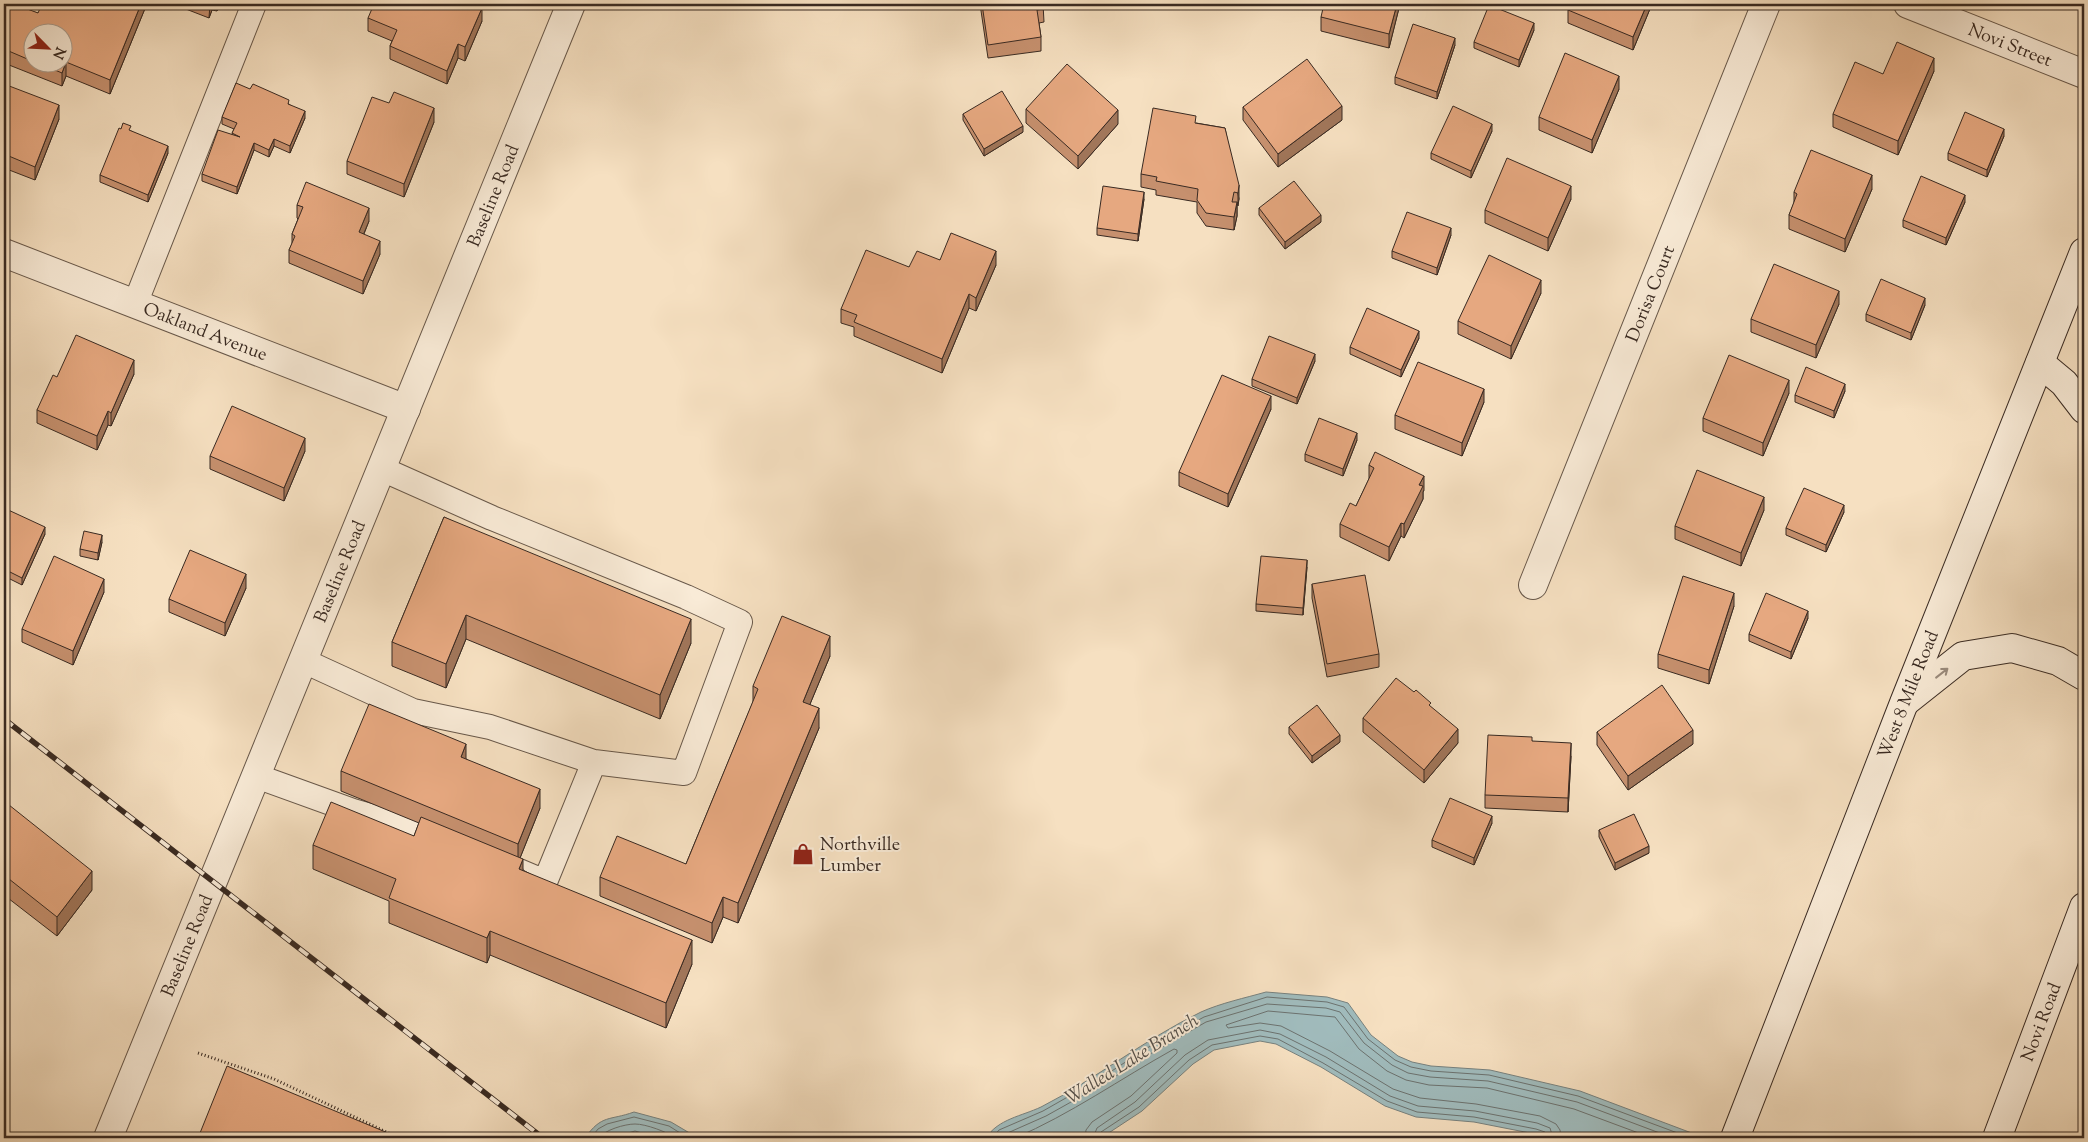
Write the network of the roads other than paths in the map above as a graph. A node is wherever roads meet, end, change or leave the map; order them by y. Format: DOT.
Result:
graph roads {
  1 [pos="254,4"];
  2 [pos="571,4"];
  3 [pos="1766,4"];
  4 [pos="1908,4"];
  5 [pos="2084,74"];
  6 [pos="2084,252"];
  7 [pos="4,253"];
  8 [pos="135,304"];
  9 [pos="2040,363"];
  10 [pos="406,409"];
  11 [pos="2084,409"];
  12 [pos="382,469"];
  13 [pos="1533,585"];
  14 [pos="304,661"];
  15 [pos="2084,676"];
  16 [pos="1904,703"];
  17 [pos="594,762"];
  18 [pos="256,776"];
  19 [pos="467,850"];
  20 [pos="502,864"];
  21 [pos="2084,907"];
  22 [pos="108,1138"];
  23 [pos="1735,1138"];
  24 [pos="1996,1138"];
  1 -- 8 [label="lane"];
  2 -- 10 [label="street, Baseline Road"];
  3 -- 13 [label="street, Dorisa Court"];
  4 -- 5 [label="street, Novi Street"];
  6 -- 9 [label="street, West 8 Mile Road"];
  7 -- 8 [label="street, Oakland Avenue"];
  8 -- 10 [label="street, Oakland Avenue"];
  9 -- 11 [label="street"];
  9 -- 16 [label="street, West 8 Mile Road"];
  10 -- 12 [label="street, Baseline Road"];
  12 -- 14 [label="street, Baseline Road"];
  12 -- 17 [label="lane"];
  14 -- 17 [label="lane"];
  14 -- 18 [label="street, Baseline Road"];
  16 -- 15 [label="street, one-way"];
  16 -- 23 [label="street, West 8 Mile Road"];
  17 -- 20 [label="lane"];
  18 -- 19 [label="lane"];
  18 -- 22 [label="street, Baseline Road"];
  21 -- 24 [label="street, Novi Road"];
}
